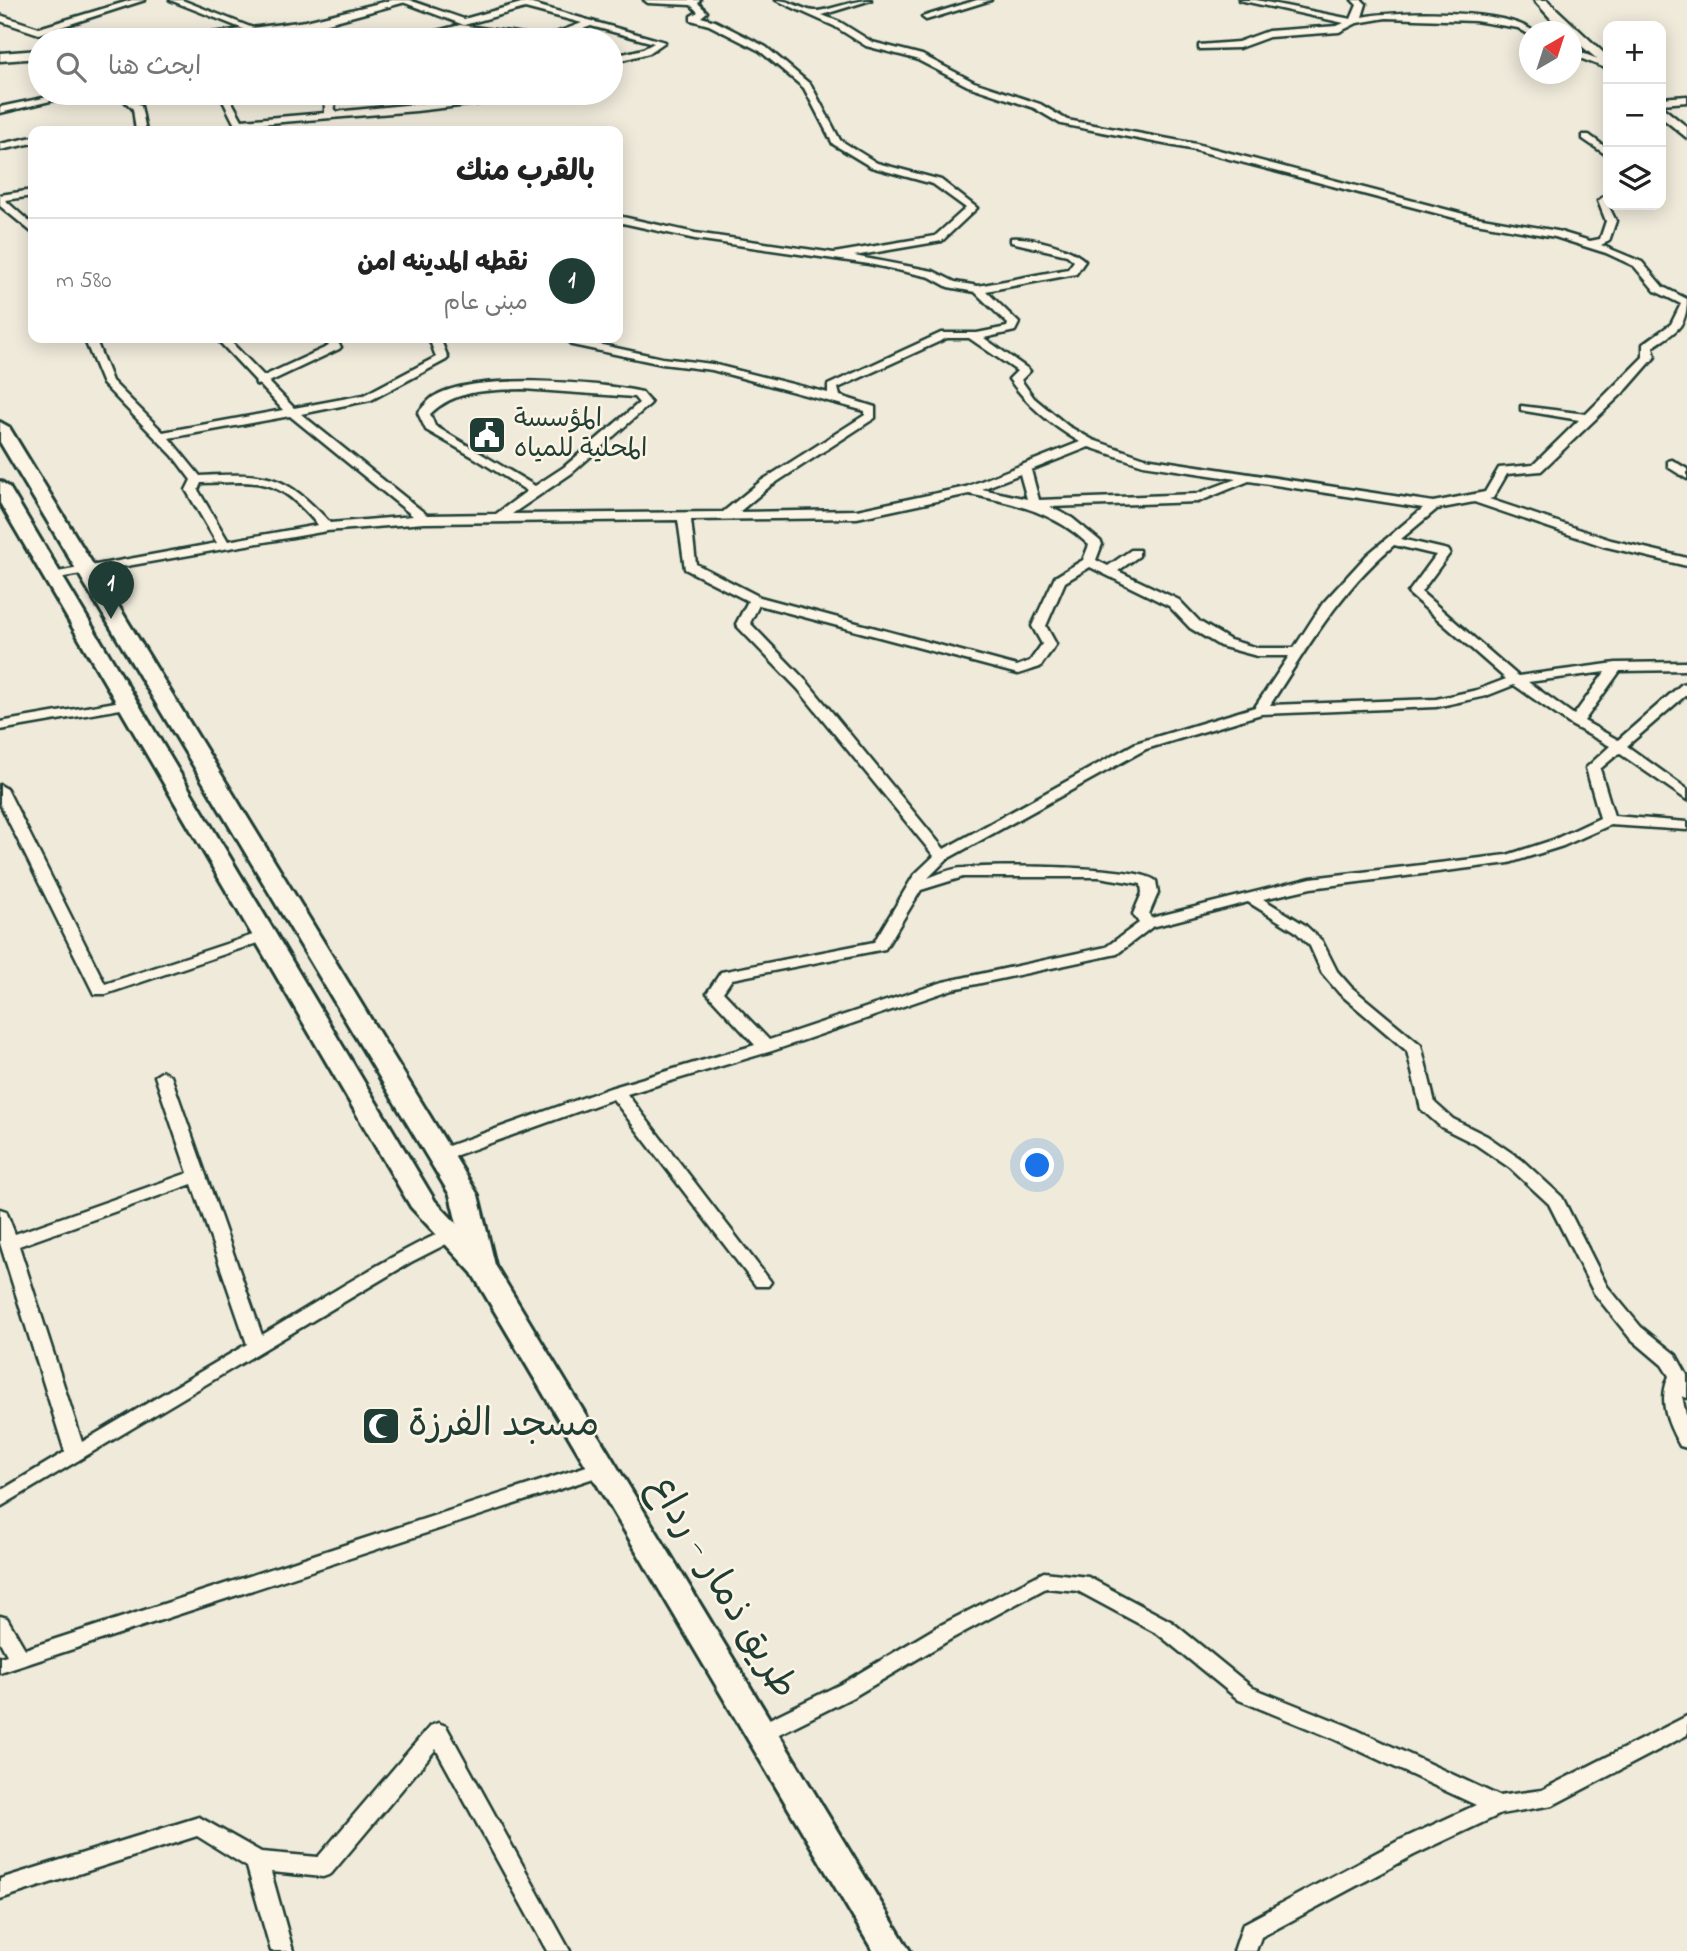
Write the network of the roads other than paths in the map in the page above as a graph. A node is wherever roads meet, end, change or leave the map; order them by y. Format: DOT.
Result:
graph roads {
  1 [pos="141,0"];
  2 [pos="174,0"];
  3 [pos="542,0"];
  4 [pos="648,0"];
  5 [pos="780,0"];
  6 [pos="867,0"];
  7 [pos="960,0"];
  8 [pos="987,0"];
  9 [pos="1243,0"];
  10 [pos="1356,0"];
  11 [pos="1540,0"];
  12 [pos="405,1"];
  13 [pos="695,1"];
  14 [pos="525,5"];
  15 [pos="972,5"];
  16 [pos="814,14"];
  17 [pos="926,17"];
  18 [pos="0,18"];
  19 [pos="1357,20"];
  20 [pos="1560,21"];
  21 [pos="590,23"];
  22 [pos="1519,26"];
  23 [pos="30,28"];
  24 [pos="49,28"];
  25 [pos="248,28"];
  26 [pos="286,28"];
  27 [pos="577,28"];
  28 [pos="608,28"];
  29 [pos="623,32"];
  30 [pos="1582,42"];
  31 [pos="1202,47"];
  32 [pos="28,55"];
  33 [pos="1582,56"];
  34 [pos="0,57"];
  35 [pos="623,58"];
  36 [pos="1603,61"];
  37 [pos="1603,63"];
  38 [pos="1687,99"];
  39 [pos="1666,101"];
  40 [pos="28,104"];
  41 [pos="134,105"];
  42 [pos="229,105"];
  43 [pos="330,105"];
  44 [pos="443,105"];
  45 [pos="434,106"];
  46 [pos="0,110"];
  47 [pos="1666,115"];
  48 [pos="330,116"];
  49 [pos="140,126"];
  50 [pos="240,126"];
  51 [pos="249,126"];
  52 [pos="1687,134"];
  53 [pos="1586,137"];
  54 [pos="28,141"];
  55 [pos="0,147"];
  56 [pos="1603,149"];
  57 [pos="28,194"];
  58 [pos="0,200"];
  59 [pos="1607,210"];
  60 [pos="623,220"];
  61 [pos="28,225"];
  62 [pos="1015,240"];
  63 [pos="1591,244"];
  64 [pos="833,256"];
  65 [pos="978,289"];
  66 [pos="1687,303"];
  67 [pos="975,337"];
  68 [pos="92,343"];
  69 [pos="225,343"];
  70 [pos="332,343"];
  71 [pos="437,343"];
  72 [pos="576,343"];
  73 [pos="260,382"];
  74 [pos="835,398"];
  75 [pos="1525,408"];
  76 [pos="291,411"];
  77 [pos="1589,418"];
  78 [pos="0,427"];
  79 [pos="160,436"];
  80 [pos="1089,443"];
  81 [pos="1672,464"];
  82 [pos="1025,468"];
  83 [pos="1687,475"];
  84 [pos="1247,479"];
  85 [pos="197,480"];
  86 [pos="0,487"];
  87 [pos="969,490"];
  88 [pos="535,491"];
  89 [pos="1476,498"];
  90 [pos="1034,504"];
  91 [pos="1433,506"];
  92 [pos="727,515"];
  93 [pos="684,516"];
  94 [pos="499,518"];
  95 [pos="424,519"];
  96 [pos="327,527"];
  97 [pos="1390,540"];
  98 [pos="225,545"];
  99 [pos="1135,553"];
  100 [pos="1088,562"];
  101 [pos="1687,562"];
  102 [pos="87,570"];
  103 [pos="1108,571"];
  104 [pos="52,577"];
  105 [pos="755,600"];
  106 [pos="133,647"];
  107 [pos="1295,652"];
  108 [pos="98,654"];
  109 [pos="1687,666"];
  110 [pos="1616,667"];
  111 [pos="1515,680"];
  112 [pos="1687,687"];
  113 [pos="127,704"];
  114 [pos="1260,710"];
  115 [pos="1576,722"];
  116 [pos="0,726"];
  117 [pos="1619,746"];
  118 [pos="1687,796"];
  119 [pos="2,798"];
  120 [pos="1608,820"];
  121 [pos="1687,826"];
  122 [pos="942,856"];
  123 [pos="914,887"];
  124 [pos="1250,897"];
  125 [pos="1147,924"];
  126 [pos="264,936"];
  127 [pos="766,1048"];
  128 [pos="163,1076"];
  129 [pos="616,1092"];
  130 [pos="440,1156"];
  131 [pos="198,1176"];
  132 [pos="0,1215"];
  133 [pos="461,1230"];
  134 [pos="9,1243"];
  135 [pos="762,1282"];
  136 [pos="257,1347"];
  137 [pos="1683,1384"];
  138 [pos="1687,1441"];
  139 [pos="76,1455"];
  140 [pos="602,1468"];
  141 [pos="0,1500"];
  142 [pos="0,1624"];
  143 [pos="10,1662"];
  144 [pos="1687,1725"];
  145 [pos="761,1733"];
  146 [pos="1498,1805"];
  147 [pos="257,1861"];
  148 [pos="0,1889"];
  149 [pos="282,1951"];
  150 [pos="559,1951"];
  151 [pos="892,1951"];
  152 [pos="1245,1951"];
  1 -- 24 [label="street"];
  2 -- 25 [label="street"];
  3 -- 14 [label="street"];
  4 -- 13 [label="street"];
  5 -- 16 [label="street"];
  6 -- 16 [label="street"];
  7 -- 15 [label="street"];
  8 -- 15 [label="street"];
  9 -- 19 [label="street"];
  10 -- 19 [label="street"];
  11 -- 20 [label="street"];
  12 -- 14 [label="street"];
  12 -- 26 [label="street"];
  13 -- 64 [label="street"];
  14 -- 21 [label="street"];
  15 -- 17 [label="street"];
  16 -- 63 [label="street"];
  18 -- 23 [label="street"];
  19 -- 22 [label="street"];
  19 -- 31 [label="street"];
  21 -- 27 [label="street"];
  21 -- 28 [label="street"];
  29 -- 35 [label="street"];
  30 -- 36 [label="street"];
  32 -- 34 [label="street"];
  33 -- 37 [label="street"];
  38 -- 39 [label="street"];
  40 -- 46 [label="street"];
  41 -- 49 [label="street"];
  42 -- 50 [label="street"];
  43 -- 48 [label="street"];
  44 -- 45 [label="street"];
  45 -- 48 [label="street"];
  47 -- 52 [label="street"];
  48 -- 51 [label="street"];
  53 -- 56 [label="street"];
  54 -- 55 [label="street"];
  57 -- 58 [label="street"];
  58 -- 61 [label="street"];
  59 -- 63 [label="street"];
  60 -- 64 [label="street"];
  62 -- 65 [label="street"];
  63 -- 66 [label="street"];
  64 -- 65 [label="street"];
  65 -- 67 [label="street"];
  66 -- 77 [label="street"];
  67 -- 74 [label="street"];
  67 -- 80 [label="street"];
  68 -- 79 [label="street"];
  69 -- 73 [label="street"];
  70 -- 73 [label="street"];
  71 -- 76 [label="street"];
  72 -- 74 [label="street"];
  73 -- 76 [label="street"];
  74 -- 92 [label="street"];
  75 -- 77 [label="street"];
  76 -- 79 [label="street"];
  76 -- 95 [label="street"];
  77 -- 89 [label="street"];
  78 -- 102 [label="main road"];
  79 -- 85 [label="street"];
  80 -- 82 [label="street"];
  80 -- 84 [label="street"];
  81 -- 83 [label="street"];
  82 -- 87 [label="street"];
  82 -- 90 [label="street"];
  84 -- 90 [label="street"];
  84 -- 91 [label="street"];
  85 -- 96 [label="street"];
  85 -- 98 [label="street"];
  86 -- 104 [label="main road, طريق ذمار - رداع"];
  87 -- 90 [label="street"];
  87 -- 92 [label="street"];
  88 -- 88 [label="street"];
  88 -- 94 [label="street"];
  89 -- 91 [label="street"];
  89 -- 101 [label="street"];
  90 -- 100 [label="street"];
  91 -- 97 [label="street"];
  92 -- 93 [label="street"];
  93 -- 94 [label="street"];
  93 -- 105 [label="street"];
  94 -- 95 [label="street"];
  95 -- 96 [label="street"];
  96 -- 98 [label="street"];
  97 -- 107 [label="street"];
  97 -- 111 [label="street"];
  98 -- 102 [label="street"];
  99 -- 103 [label="street"];
  100 -- 103 [label="street"];
  100 -- 105 [label="street"];
  102 -- 104 [label="street"];
  102 -- 106 [label="main road"];
  103 -- 107 [label="street"];
  104 -- 108 [label="main road, طريق ذمار - رداع"];
  105 -- 122 [label="street"];
  106 -- 108 [label="main road"];
  106 -- 130 [label="main road"];
  107 -- 114 [label="street"];
  108 -- 113 [label="main road, طريق ذمار - رداع"];
  109 -- 110 [label="street"];
  110 -- 111 [label="street"];
  110 -- 115 [label="street"];
  111 -- 114 [label="street"];
  111 -- 115 [label="street"];
  112 -- 117 [label="street"];
  113 -- 116 [label="street"];
  113 -- 126 [label="main road, طريق ذمار - رداع"];
  114 -- 122 [label="street"];
  115 -- 117 [label="street"];
  117 -- 118 [label="street"];
  117 -- 120 [label="street"];
  119 -- 126 [label="street"];
  120 -- 121 [label="street"];
  120 -- 124 [label="street"];
  122 -- 123 [label="street"];
  123 -- 125 [label="street"];
  123 -- 127 [label="street"];
  124 -- 125 [label="street"];
  124 -- 137 [label="street"];
  125 -- 127 [label="street"];
  126 -- 133 [label="main road, طريق ذمار - رداع"];
  127 -- 129 [label="street"];
  128 -- 131 [label="street"];
  129 -- 130 [label="street"];
  129 -- 135 [label="street"];
  130 -- 133 [label="main road"];
  131 -- 134 [label="street"];
  131 -- 136 [label="street"];
  132 -- 134 [label="street"];
  133 -- 136 [label="street"];
  133 -- 140 [label="main road, طريق ذمار - رداع"];
  134 -- 139 [label="street"];
  136 -- 139 [label="street"];
  137 -- 138 [label="street"];
  139 -- 141 [label="street"];
  140 -- 143 [label="street"];
  140 -- 145 [label="main road, طريق ذمار - رداع"];
  142 -- 143 [label="street"];
  144 -- 146 [label="street"];
  145 -- 146 [label="street"];
  145 -- 151 [label="main road, طريق ذمار - رداع"];
  146 -- 152 [label="street"];
  147 -- 148 [label="street"];
  147 -- 149 [label="street"];
  147 -- 150 [label="street"];
}
